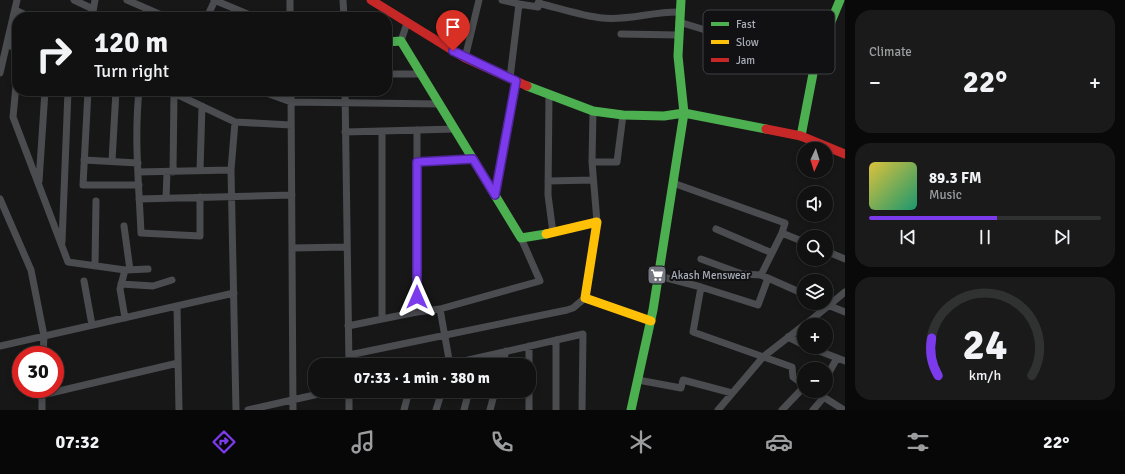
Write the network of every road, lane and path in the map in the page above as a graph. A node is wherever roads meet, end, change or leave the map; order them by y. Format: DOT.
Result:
graph roads {
  1 [pos="17,0"];
  2 [pos="74,0"];
  3 [pos="95,0"];
  4 [pos="127,0"];
  5 [pos="214,0"];
  6 [pos="290,0"];
  7 [pos="343,0"];
  8 [pos="371,0"];
  9 [pos="479,0"];
  10 [pos="502,0"];
  11 [pos="681,0"];
  12 [pos="840,0"];
  13 [pos="538,2"];
  14 [pos="554,3"];
  15 [pos="519,4"];
  16 [pos="93,9"];
  17 [pos="15,10"];
  18 [pos="19,12"];
  19 [pos="93,12"];
  20 [pos="155,12"];
  21 [pos="209,12"];
  22 [pos="243,12"];
  23 [pos="290,12"];
  24 [pos="344,12"];
  25 [pos="390,12"];
  26 [pos="680,12"];
  27 [pos="835,12"];
  28 [pos="392,13"];
  29 [pos="679,22"];
  30 [pos="12,23"];
  31 [pos="407,23"];
  32 [pos="703,29"];
  33 [pos="621,34"];
  34 [pos="678,35"];
  35 [pos="401,41"];
  36 [pos="392,42"];
  37 [pos="7,44"];
  38 [pos="12,46"];
  39 [pos="465,58"];
  40 [pos="0,73"];
  41 [pos="392,74"];
  42 [pos="422,74"];
  43 [pos="813,74"];
  44 [pos="513,80"];
  45 [pos="549,94"];
  46 [pos="15,96"];
  47 [pos="44,96"];
  48 [pos="68,96"];
  49 [pos="88,96"];
  50 [pos="116,96"];
  51 [pos="138,96"];
  52 [pos="176,96"];
  53 [pos="182,96"];
  54 [pos="275,96"];
  55 [pos="291,96"];
  56 [pos="345,96"];
  57 [pos="291,102"];
  58 [pos="345,103"];
  59 [pos="440,104"];
  60 [pos="202,106"];
  61 [pos="593,111"];
  62 [pos="684,113"];
  63 [pos="623,115"];
  64 [pos="235,122"];
  65 [pos="291,125"];
  66 [pos="455,129"];
  67 [pos="417,130"];
  68 [pos="382,131"];
  69 [pos="345,132"];
  70 [pos="801,136"];
  71 [pos="845,154"];
  72 [pos="473,159"];
  73 [pos="84,160"];
  74 [pos="112,161"];
  75 [pos="138,162"];
  76 [pos="417,162"];
  77 [pos="592,162"];
  78 [pos="200,170"];
  79 [pos="231,170"];
  80 [pos="138,172"];
  81 [pos="170,172"];
  82 [pos="593,180"];
  83 [pos="548,181"];
  84 [pos="39,183"];
  85 [pos="673,183"];
  86 [pos="139,185"];
  87 [pos="495,195"];
  88 [pos="292,196"];
  89 [pos="232,197"];
  90 [pos="166,198"];
  91 [pos="200,198"];
  92 [pos="0,199"];
  93 [pos="139,199"];
  94 [pos="96,201"];
  95 [pos="597,222"];
  96 [pos="124,226"];
  97 [pos="716,230"];
  98 [pos="782,232"];
  99 [pos="554,233"];
  100 [pos="520,238"];
  101 [pos="797,239"];
  102 [pos="62,246"];
  103 [pos="347,247"];
  104 [pos="292,248"];
  105 [pos="772,253"];
  106 [pos="833,254"];
  107 [pos="701,259"];
  108 [pos="845,259"];
  109 [pos="95,266"];
  110 [pos="127,270"];
  111 [pos="148,270"];
  112 [pos="659,276"];
  113 [pos="765,277"];
  114 [pos="172,280"];
  115 [pos="84,281"];
  116 [pos="122,284"];
  117 [pos="701,287"];
  118 [pos="797,291"];
  119 [pos="845,292"];
  120 [pos="234,293"];
  121 [pos="586,298"];
  122 [pos="833,300"];
  123 [pos="177,306"];
  124 [pos="833,307"];
  125 [pos="440,309"];
  126 [pos="820,310"];
  127 [pos="417,312"];
  128 [pos="845,312"];
  129 [pos="125,318"];
  130 [pos="812,318"];
  131 [pos="382,319"];
  132 [pos="651,321"];
  133 [pos="92,325"];
  134 [pos="348,326"];
  135 [pos="797,330"];
  136 [pos="44,336"];
  137 [pos="445,337"];
  138 [pos="788,337"];
  139 [pos="556,340"];
  140 [pos="797,342"];
  141 [pos="0,346"];
  142 [pos="43,346"];
  143 [pos="529,346"];
  144 [pos="506,351"];
  145 [pos="827,354"];
  146 [pos="349,355"];
  147 [pos="763,357"];
  148 [pos="447,358"];
  149 [pos="486,358"];
  150 [pos="504,358"];
  151 [pos="837,358"];
  152 [pos="845,361"];
  153 [pos="178,363"];
  154 [pos="833,365"];
  155 [pos="638,380"];
  156 [pos="797,380"];
  157 [pos="64,387"];
  158 [pos="732,393"];
  159 [pos="797,394"];
  160 [pos="308,397"];
  161 [pos="42,398"];
  162 [pos="349,398"];
  163 [pos="407,398"];
  164 [pos="440,398"];
  165 [pos="467,398"];
  166 [pos="493,398"];
  167 [pos="817,398"];
  168 [pos="826,398"];
  169 [pos="293,400"];
  170 [pos="844,409"];
  171 [pos="42,410"];
  172 [pos="179,410"];
  173 [pos="236,410"];
  174 [pos="248,410"];
  175 [pos="293,410"];
  176 [pos="349,410"];
  177 [pos="404,410"];
  178 [pos="436,410"];
  179 [pos="464,410"];
  180 [pos="490,410"];
  181 [pos="529,410"];
  182 [pos="556,410"];
  183 [pos="582,410"];
  184 [pos="631,410"];
  185 [pos="718,410"];
  186 [pos="782,410"];
  187 [pos="813,410"];
  1 -- 17 [label="street"];
  2 -- 16 [label="street"];
  3 -- 16 [label="street"];
  4 -- 20 [label="street"];
  5 -- 21 [label="street"];
  5 -- 22 [label="street"];
  6 -- 23 [label="street"];
  7 -- 24 [label="street"];
  8 -- 25 [label="street"];
  9 -- 39 [label="street"];
  10 -- 15 [label="street"];
  11 -- 26 [label="street"];
  12 -- 27 [label="street"];
  13 -- 14 [label="street"];
  13 -- 15 [label="street"];
  14 -- 26 [label="street"];
  15 -- 44 [label="street"];
  16 -- 19 [label="street"];
  17 -- 18 [label="street"];
  26 -- 29 [label="street"];
  28 -- 31 [label="street"];
  29 -- 32 [label="street"];
  29 -- 34 [label="street"];
  30 -- 37 [label="street"];
  31 -- 35 [label="street"];
  31 -- 39 [label="street"];
  33 -- 34 [label="street"];
  34 -- 62 [label="street"];
  35 -- 36 [label="street"];
  35 -- 42 [label="street"];
  37 -- 38 [label="street"];
  37 -- 40 [label="street"];
  39 -- 44 [label="street"];
  41 -- 42 [label="street"];
  42 -- 59 [label="street"];
  43 -- 70 [label="street"];
  44 -- 45 [label="street"];
  44 -- 87 [label="street"];
  45 -- 61 [label="street"];
  45 -- 83 [label="street"];
  46 -- 84 [label="street"];
  47 -- 84 [label="street"];
  48 -- 102 [label="street"];
  49 -- 73 [label="street"];
  50 -- 74 [label="street"];
  51 -- 75 [label="street"];
  52 -- 81 [label="street"];
  53 -- 60 [label="street"];
  54 -- 57 [label="street"];
  55 -- 57 [label="street"];
  56 -- 58 [label="street"];
  57 -- 58 [label="street"];
  57 -- 65 [label="street"];
  58 -- 59 [label="street"];
  58 -- 69 [label="street"];
  59 -- 66 [label="street"];
  60 -- 64 [label="street"];
  60 -- 78 [label="street"];
  61 -- 63 [label="street"];
  61 -- 77 [label="street"];
  62 -- 63 [label="street"];
  62 -- 70 [label="street"];
  62 -- 85 [label="street"];
  63 -- 77 [label="street"];
  64 -- 65 [label="street"];
  64 -- 79 [label="street"];
  65 -- 88 [label="street"];
  66 -- 67 [label="street"];
  66 -- 72 [label="street"];
  67 -- 68 [label="street"];
  67 -- 76 [label="street"];
  68 -- 69 [label="street"];
  68 -- 131 [label="street"];
  69 -- 103 [label="street"];
  70 -- 71 [label="street"];
  72 -- 76 [label="street"];
  72 -- 87 [label="street"];
  73 -- 74 [label="street"];
  73 -- 86 [label="street"];
  74 -- 75 [label="street"];
  75 -- 80 [label="street"];
  76 -- 127 [label="street"];
  77 -- 82 [label="street"];
  78 -- 79 [label="street"];
  78 -- 81 [label="street"];
  79 -- 89 [label="street"];
  80 -- 81 [label="street"];
  80 -- 86 [label="street"];
  81 -- 90 [label="street"];
  82 -- 83 [label="street"];
  82 -- 95 [label="street"];
  83 -- 99 [label="street"];
  84 -- 102 [label="street"];
  85 -- 98 [label="street"];
  85 -- 112 [label="street"];
  86 -- 93 [label="street"];
  87 -- 100 [label="street"];
  88 -- 89 [label="street"];
  88 -- 104 [label="street"];
  89 -- 91 [label="street"];
  89 -- 120 [label="street"];
  90 -- 91 [label="street"];
  90 -- 93 [label="street"];
  91 -- 93 [label="street"];
  92 -- 136 [label="street"];
  94 -- 109 [label="street"];
  95 -- 99 [label="street"];
  95 -- 121 [label="street"];
  96 -- 110 [label="street"];
  97 -- 105 [label="street"];
  98 -- 101 [label="street"];
  98 -- 105 [label="street"];
  99 -- 100 [label="street"];
  100 -- 125 [label="street"];
  102 -- 109 [label="street"];
  103 -- 104 [label="street"];
  103 -- 134 [label="street"];
  104 -- 169 [label="street"];
  105 -- 113 [label="street"];
  106 -- 108 [label="street"];
  107 -- 113 [label="street"];
  109 -- 110 [label="street"];
  110 -- 111 [label="street"];
  110 -- 116 [label="street"];
  112 -- 117 [label="street"];
  112 -- 132 [label="street"];
  113 -- 117 [label="street"];
  113 -- 118 [label="street"];
  114 -- 116 [label="street"];
  115 -- 133 [label="street"];
  116 -- 129 [label="street"];
  117 -- 147 [label="street"];
  119 -- 122 [label="street"];
  120 -- 123 [label="street"];
  120 -- 173 [label="street"];
  121 -- 132 [label="street"];
  121 -- 137 [label="street"];
  123 -- 129 [label="street"];
  123 -- 153 [label="street"];
  124 -- 128 [label="street"];
  125 -- 127 [label="street"];
  125 -- 137 [label="street"];
  126 -- 130 [label="street"];
  127 -- 131 [label="street"];
  129 -- 133 [label="street"];
  131 -- 134 [label="street"];
  132 -- 155 [label="street"];
  133 -- 136 [label="street"];
  134 -- 146 [label="street"];
  135 -- 138 [label="street"];
  136 -- 141 [label="street"];
  136 -- 142 [label="street"];
  137 -- 146 [label="street"];
  137 -- 148 [label="street"];
  138 -- 140 [label="street"];
  138 -- 147 [label="street"];
  139 -- 143 [label="street"];
  139 -- 182 [label="street"];
  139 -- 183 [label="street"];
  143 -- 144 [label="street"];
  143 -- 181 [label="street"];
  144 -- 149 [label="street"];
  144 -- 150 [label="street"];
  145 -- 151 [label="street"];
  147 -- 156 [label="street"];
  147 -- 158 [label="street"];
  151 -- 152 [label="street"];
  151 -- 154 [label="street"];
  153 -- 157 [label="street"];
  153 -- 172 [label="street"];
  155 -- 158 [label="street"];
  155 -- 184 [label="street"];
  158 -- 185 [label="street"];
  159 -- 186 [label="street"];
  160 -- 169 [label="street"];
  161 -- 171 [label="street"];
  162 -- 176 [label="street"];
  163 -- 177 [label="street"];
  164 -- 178 [label="street"];
  165 -- 179 [label="street"];
  166 -- 180 [label="street"];
  167 -- 187 [label="street"];
  168 -- 170 [label="street"];
  169 -- 174 [label="street"];
  169 -- 175 [label="street"];
}
